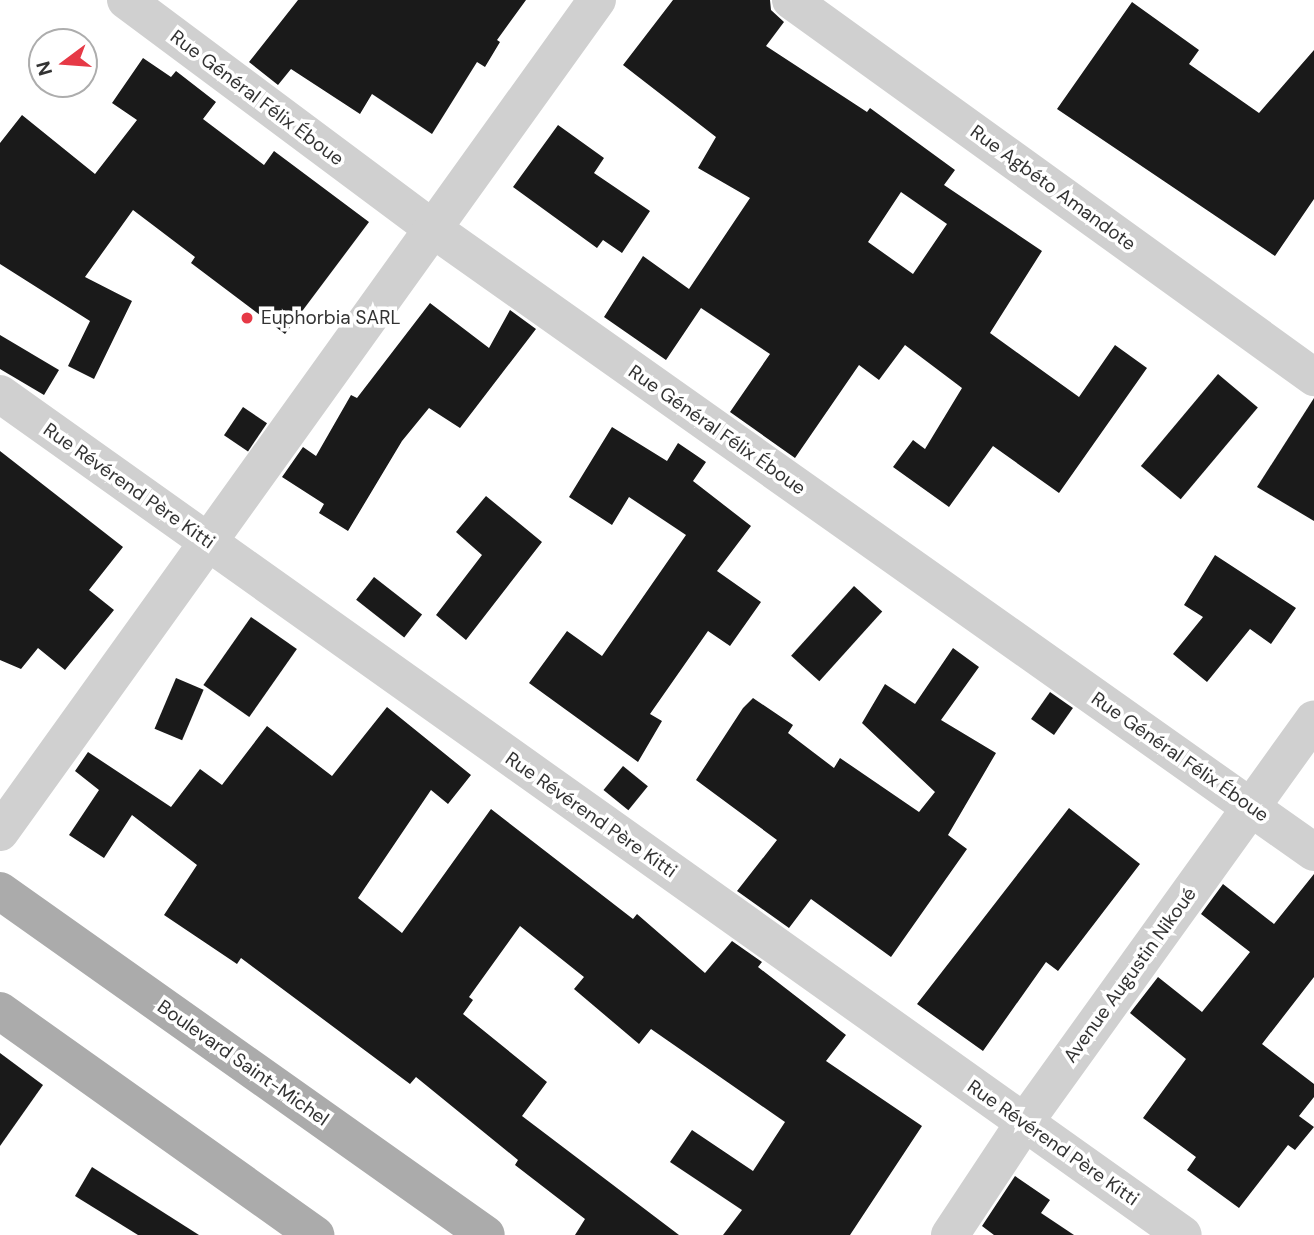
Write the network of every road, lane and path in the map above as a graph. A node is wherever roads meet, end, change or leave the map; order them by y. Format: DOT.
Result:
graph roads {
  1 [pos="126,0"];
  2 [pos="597,0"];
  3 [pos="791,0"];
  4 [pos="433,229"];
  5 [pos="1314,377"];
  6 [pos="0,394"];
  7 [pos="208,542"];
  8 [pos="1314,719"];
  9 [pos="1251,807"];
  10 [pos="0,832"];
  11 [pos="1314,852"];
  12 [pos="0,891"];
  13 [pos="0,1011"];
  14 [pos="1024,1123"];
  15 [pos="315,1235"];
  16 [pos="486,1235"];
  17 [pos="950,1235"];
  18 [pos="1183,1235"];
  1 -- 4 [label="street, Rue Général Félix Éboue"];
  2 -- 4 [label="street"];
  3 -- 5 [label="street, Rue Agbéto Amandote"];
  4 -- 7 [label="street"];
  4 -- 9 [label="street, Rue Général Félix Éboue"];
  6 -- 7 [label="street, Rue Révérend Père Kitti"];
  7 -- 10 [label="street"];
  7 -- 14 [label="street, Rue Révérend Père Kitti"];
  8 -- 9 [label="street, Avenue Augustin Nikoué"];
  9 -- 11 [label="street, Rue Général Félix Éboue"];
  9 -- 14 [label="street, Avenue Augustin Nikoué"];
  12 -- 16 [label="main road, Boulevard Saint-Michel"];
  13 -- 15 [label="main road"];
  14 -- 17 [label="street, Avenue Augustin Nikoué"];
  14 -- 18 [label="street, Rue Révérend Père Kitti"];
}
